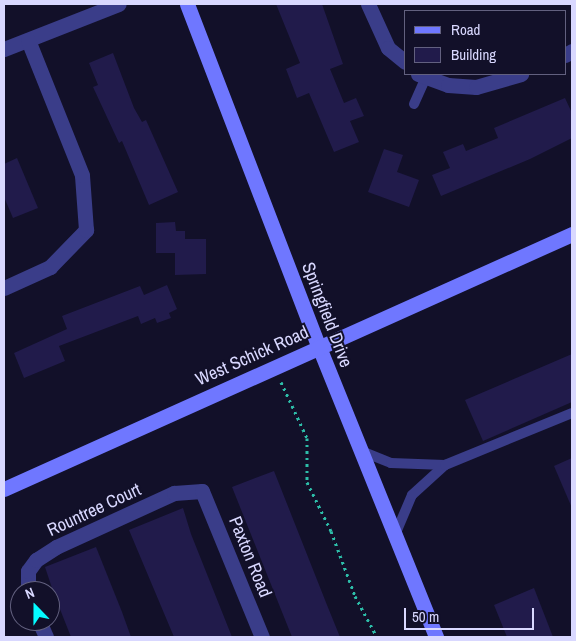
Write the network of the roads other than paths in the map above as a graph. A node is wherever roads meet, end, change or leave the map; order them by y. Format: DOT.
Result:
graph roads {
  1 [pos="119,4"];
  2 [pos="187,4"];
  3 [pos="368,4"];
  4 [pos="28,40"];
  5 [pos="4,48"];
  6 [pos="404,61"];
  7 [pos="422,75"];
  8 [pos="518,75"];
  9 [pos="414,104"];
  10 [pos="572,234"];
  11 [pos="4,288"];
  12 [pos="318,347"];
  13 [pos="572,412"];
  14 [pos="361,451"];
  15 [pos="445,466"];
  16 [pos="4,489"];
  17 [pos="202,491"];
  18 [pos="395,535"];
  19 [pos="25,581"];
  20 [pos="262,637"];
  21 [pos="436,637"];
  1 -- 4 [label="street"];
  2 -- 12 [label="street, Springfield Drive"];
  3 -- 6 [label="street"];
  4 -- 5 [label="street"];
  4 -- 11 [label="street"];
  7 -- 8 [label="street"];
  7 -- 9 [label="lane"];
  10 -- 12 [label="street, West Schick Road"];
  12 -- 14 [label="street, Springfield Drive"];
  12 -- 16 [label="street, West Schick Road"];
  13 -- 15 [label="lane"];
  14 -- 15 [label="lane"];
  14 -- 18 [label="street, Springfield Drive"];
  15 -- 18 [label="lane"];
  17 -- 19 [label="street, Rountree Court"];
  17 -- 20 [label="street, Paxton Road"];
  18 -- 21 [label="street, Springfield Drive"];
}
